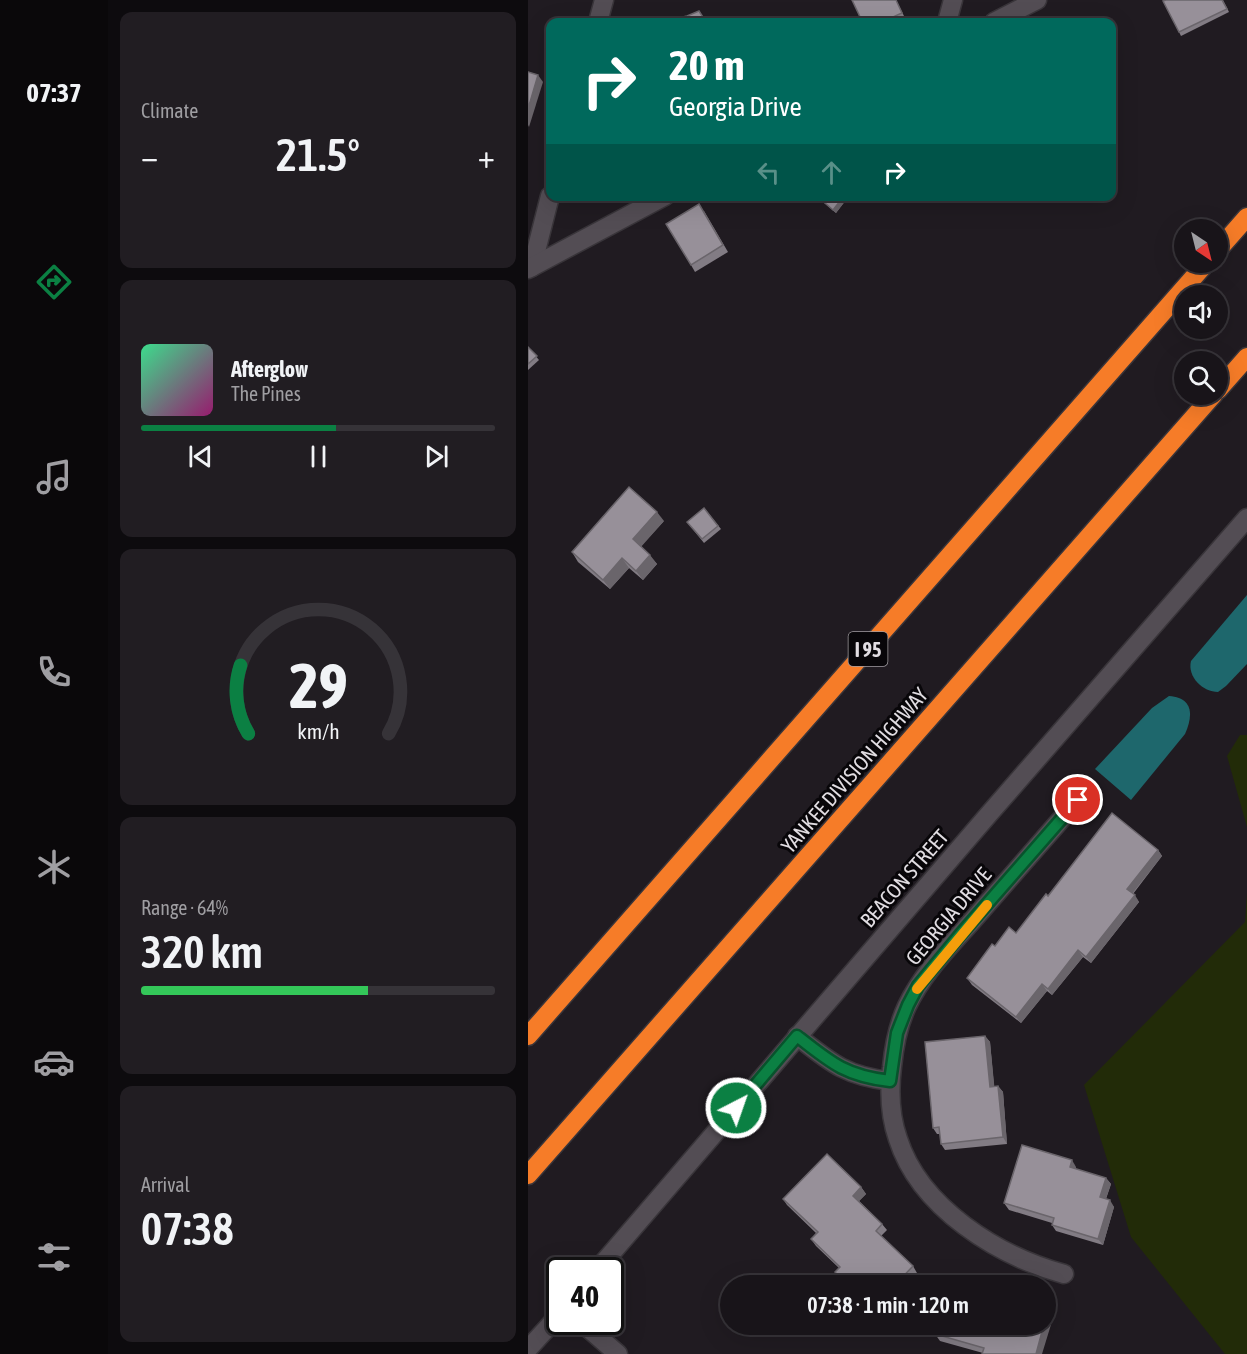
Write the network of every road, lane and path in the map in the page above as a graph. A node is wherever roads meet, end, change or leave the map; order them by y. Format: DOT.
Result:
graph roads {
  1 [pos="604,0"];
  2 [pos="953,0"];
  3 [pos="1037,0"];
  4 [pos="599,18"];
  5 [pos="948,18"];
  6 [pos="1002,18"];
  7 [pos="549,201"];
  8 [pos="656,201"];
  9 [pos="1247,217"];
  10 [pos="1228,239"];
  11 [pos="530,268"];
  12 [pos="1197,273"];
  13 [pos="1247,357"];
  14 [pos="1228,379"];
  15 [pos="1204,405"];
  16 [pos="1247,518"];
  17 [pos="1078,800"];
  18 [pos="528,1036"];
  19 [pos="797,1036"];
  20 [pos="890,1081"];
  21 [pos="528,1175"];
  22 [pos="608,1257"];
  23 [pos="1064,1274"];
  24 [pos="546,1329"];
  25 [pos="596,1335"];
  26 [pos="528,1349"];
  27 [pos="618,1354"];
  1 -- 4 [label="street"];
  2 -- 5 [label="street"];
  3 -- 6 [label="street"];
  7 -- 11 [label="street"];
  8 -- 11 [label="street"];
  9 -- 10 [label="highway"];
  12 -- 18 [label="highway, I 95"];
  13 -- 14 [label="highway"];
  15 -- 21 [label="highway, YANKEE DIVISION HIGHWAY"];
  16 -- 19 [label="street, BEACON STREET"];
  17 -- 20 [label="street, GEORGIA DRIVE"];
  19 -- 20 [label="street"];
  19 -- 22 [label="street, BEACON STREET"];
  20 -- 23 [label="street, GEORGIA DRIVE"];
  24 -- 26 [label="street"];
  25 -- 27 [label="street"];
}
